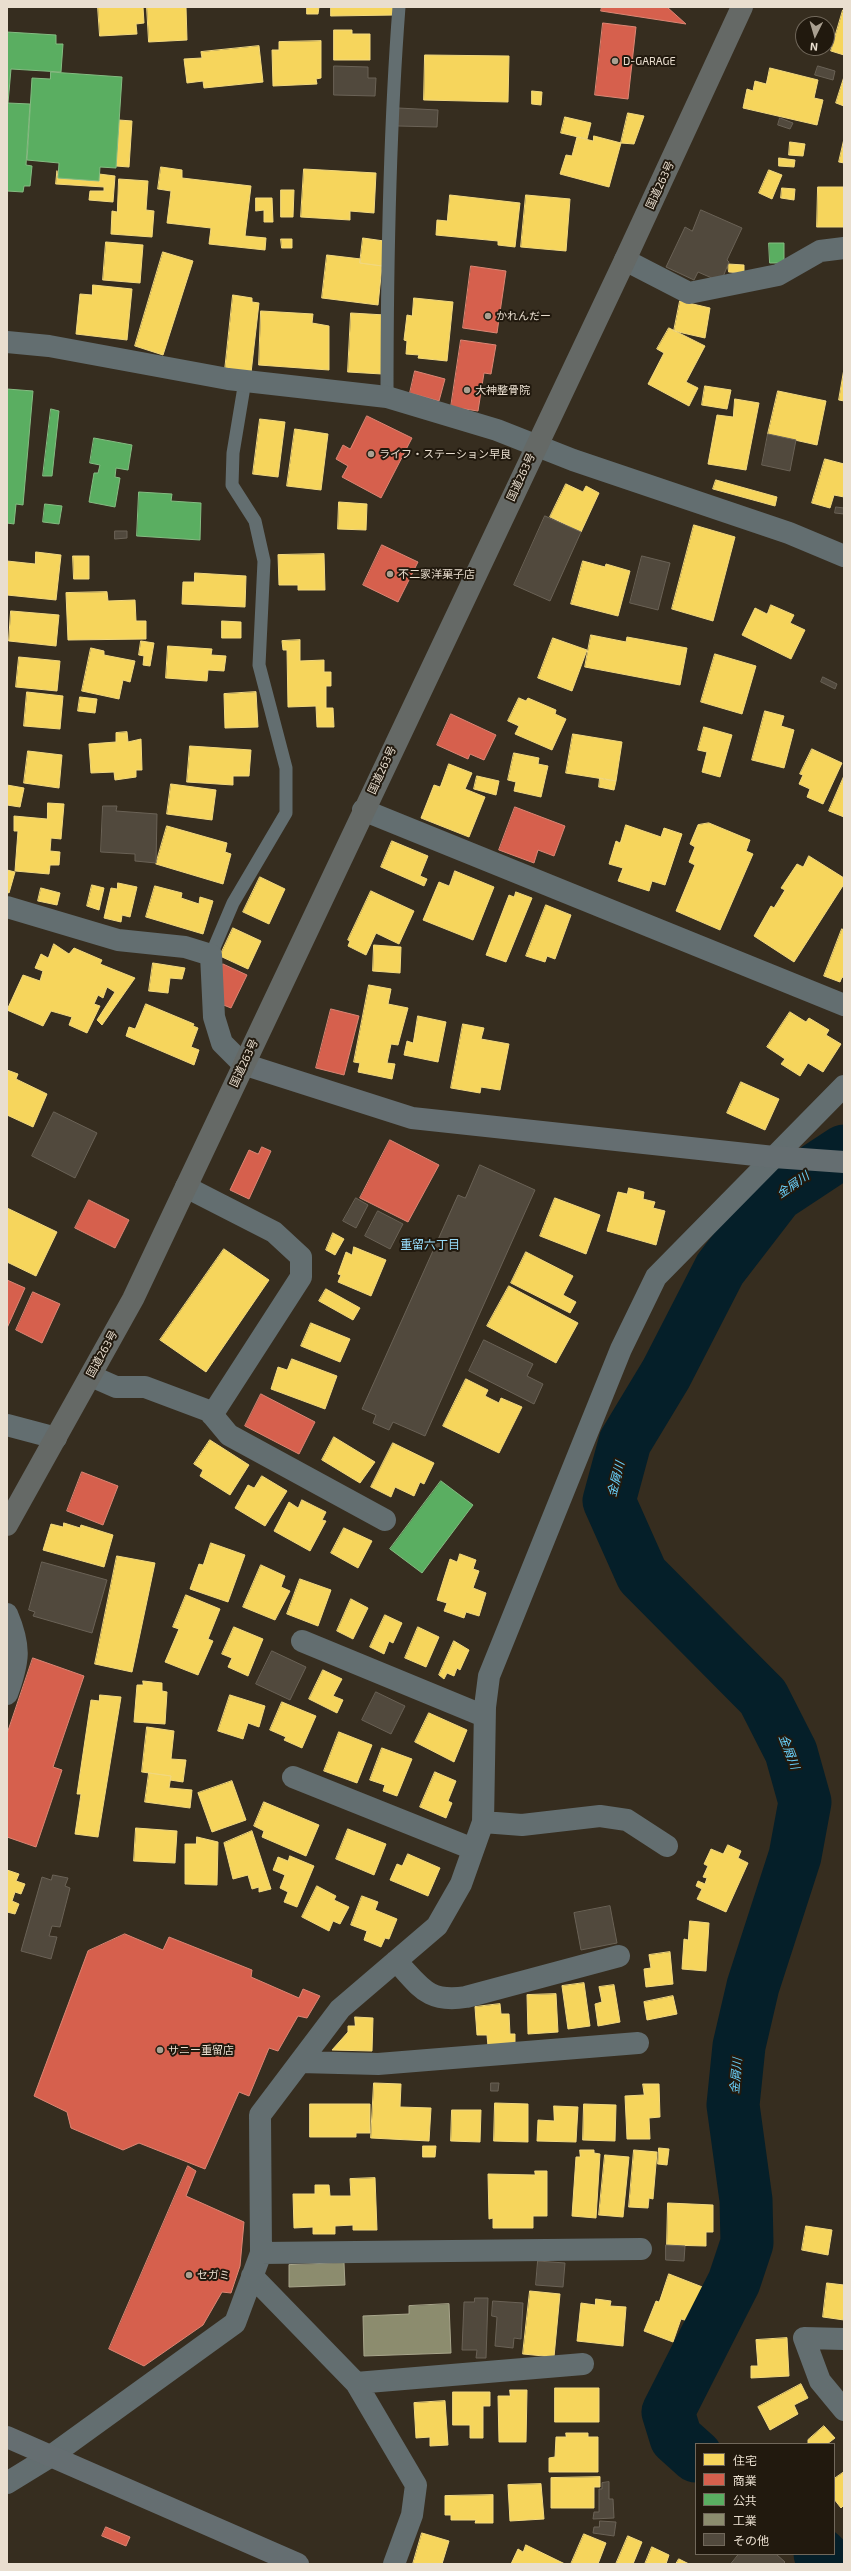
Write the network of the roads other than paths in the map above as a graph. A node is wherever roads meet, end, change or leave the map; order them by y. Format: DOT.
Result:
graph roads {
  1 [pos="399,7"];
  2 [pos="742,7"];
  3 [pos="844,248"];
  4 [pos="625,260"];
  5 [pos="7,342"];
  6 [pos="245,381"];
  7 [pos="387,397"];
  8 [pos="536,445"];
  9 [pos="844,556"];
  10 [pos="363,810"];
  11 [pos="7,907"];
  12 [pos="211,956"];
  13 [pos="844,1005"];
  14 [pos="244,1064"];
  15 [pos="844,1086"];
  16 [pos="774,1157"];
  17 [pos="844,1162"];
  18 [pos="186,1187"];
  19 [pos="91,1376"];
  20 [pos="212,1415"];
  21 [pos="7,1425"];
  22 [pos="56,1438"];
  23 [pos="385,1520"];
  24 [pos="7,1525"];
  25 [pos="7,1614"];
  26 [pos="302,1641"];
  27 [pos="7,1694"];
  28 [pos="484,1716"];
  29 [pos="293,1777"];
  30 [pos="483,1822"];
  31 [pos="667,1846"];
  32 [pos="473,1849"];
  33 [pos="619,1956"];
  34 [pos="396,1961"];
  35 [pos="638,2043"];
  36 [pos="300,2062"];
  37 [pos="641,2249"];
  38 [pos="261,2253"];
  39 [pos="252,2276"];
  40 [pos="844,2338"];
  41 [pos="583,2364"];
  42 [pos="356,2383"];
  43 [pos="844,2410"];
  44 [pos="7,2437"];
  45 [pos="51,2456"];
  46 [pos="7,2483"];
  47 [pos="298,2564"];
  48 [pos="394,2564"];
  1 -- 7 [label="lane"];
  2 -- 4 [label="highway, 国道263号"];
  3 -- 4 [label="street"];
  4 -- 8 [label="highway, 国道263号"];
  5 -- 6 [label="street"];
  6 -- 7 [label="street"];
  6 -- 12 [label="lane"];
  7 -- 8 [label="street"];
  8 -- 9 [label="street"];
  8 -- 10 [label="highway, 国道263号"];
  10 -- 13 [label="street"];
  10 -- 14 [label="highway, 国道263号"];
  11 -- 12 [label="street"];
  12 -- 14 [label="street"];
  14 -- 16 [label="street"];
  14 -- 18 [label="highway, 国道263号"];
  15 -- 16 [label="street"];
  16 -- 17 [label="street"];
  16 -- 28 [label="street"];
  18 -- 19 [label="highway, 国道263号"];
  18 -- 20 [label="street"];
  19 -- 20 [label="street"];
  19 -- 22 [label="highway, 国道263号"];
  20 -- 23 [label="street"];
  21 -- 22 [label="street"];
  22 -- 24 [label="highway, 国道263号"];
  25 -- 27 [label="street"];
  26 -- 28 [label="street"];
  28 -- 30 [label="street"];
  29 -- 32 [label="street"];
  30 -- 31 [label="street"];
  30 -- 32 [label="street"];
  32 -- 34 [label="street"];
  33 -- 34 [label="street"];
  34 -- 36 [label="street"];
  35 -- 36 [label="street"];
  36 -- 38 [label="street"];
  37 -- 38 [label="street"];
  38 -- 39 [label="street"];
  39 -- 42 [label="street"];
  39 -- 45 [label="street"];
  40 -- 43 [label="street"];
  41 -- 42 [label="street"];
  42 -- 48 [label="street"];
  44 -- 45 [label="street"];
  45 -- 46 [label="street"];
  45 -- 47 [label="street"];
}
